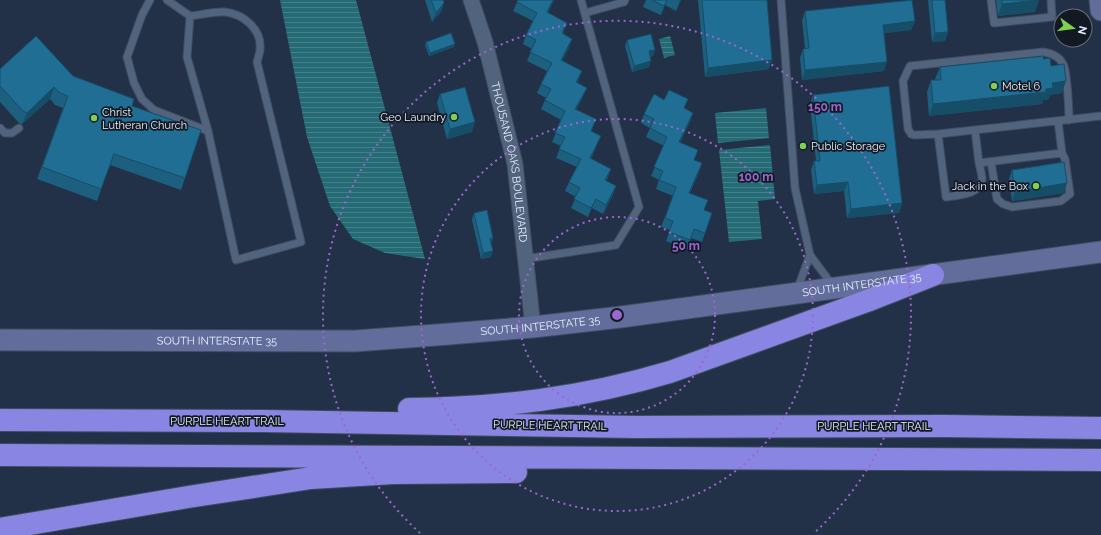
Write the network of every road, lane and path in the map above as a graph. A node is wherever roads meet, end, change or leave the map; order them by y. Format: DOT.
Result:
graph roads {
  1 [pos="150,0"];
  2 [pos="167,0"];
  3 [pos="471,0"];
  4 [pos="582,0"];
  5 [pos="625,0"];
  6 [pos="781,0"];
  7 [pos="991,0"];
  8 [pos="1051,0"];
  9 [pos="1100,0"];
  10 [pos="1101,10"];
  11 [pos="585,13"];
  12 [pos="190,16"];
  13 [pos="1101,116"];
  14 [pos="1070,120"];
  15 [pos="1058,121"];
  16 [pos="0,128"];
  17 [pos="20,128"];
  18 [pos="975,130"];
  19 [pos="208,131"];
  20 [pos="938,134"];
  21 [pos="1062,153"];
  22 [pos="991,162"];
  23 [pos="979,163"];
  24 [pos="1101,252"];
  25 [pos="810,255"];
  26 [pos="525,259"];
  27 [pos="933,275"];
  28 [pos="835,288"];
  29 [pos="796,293"];
  30 [pos="533,327"];
  31 [pos="0,340"];
  32 [pos="1101,413"];
  33 [pos="0,420"];
  34 [pos="262,421"];
  35 [pos="946,426"];
  36 [pos="1101,428"];
  37 [pos="0,455"];
  38 [pos="846,458"];
  39 [pos="1101,460"];
  40 [pos="0,529"];
  1 -- 19 [label="lane"];
  2 -- 12 [label="lane"];
  3 -- 26 [label="street, THOUSAND OAKS BOULEVARD"];
  4 -- 11 [label="lane"];
  5 -- 11 [label="lane"];
  6 -- 25 [label="lane"];
  7 -- 8 [label="lane"];
  9 -- 10 [label="main road"];
  11 -- 26 [label="lane"];
  12 -- 19 [label="lane"];
  12 -- 19 [label="lane"];
  13 -- 14 [label="lane"];
  14 -- 15 [label="lane"];
  14 -- 20 [label="lane"];
  15 -- 18 [label="lane"];
  15 -- 21 [label="lane"];
  16 -- 17 [label="lane"];
  18 -- 20 [label="lane"];
  18 -- 23 [label="lane"];
  20 -- 23 [label="lane"];
  21 -- 22 [label="lane"];
  21 -- 22 [label="lane"];
  22 -- 23 [label="lane"];
  24 -- 27 [label="main road, SOUTH INTERSTATE 35"];
  25 -- 28 [label="lane"];
  25 -- 29 [label="lane"];
  26 -- 30 [label="street, THOUSAND OAKS BOULEVARD"];
  27 -- 28 [label="main road, SOUTH INTERSTATE 35"];
  27 -- 34 [label="highway"];
  28 -- 29 [label="main road, SOUTH INTERSTATE 35"];
  29 -- 30 [label="main road, SOUTH INTERSTATE 35"];
  30 -- 31 [label="main road, SOUTH INTERSTATE 35"];
  32 -- 35 [label="highway"];
  33 -- 34 [label="highway, PURPLE HEART TRAIL"];
  34 -- 35 [label="highway, PURPLE HEART TRAIL"];
  35 -- 36 [label="highway, PURPLE HEART TRAIL"];
  37 -- 38 [label="highway"];
  38 -- 39 [label="highway"];
  38 -- 40 [label="highway"];
}
